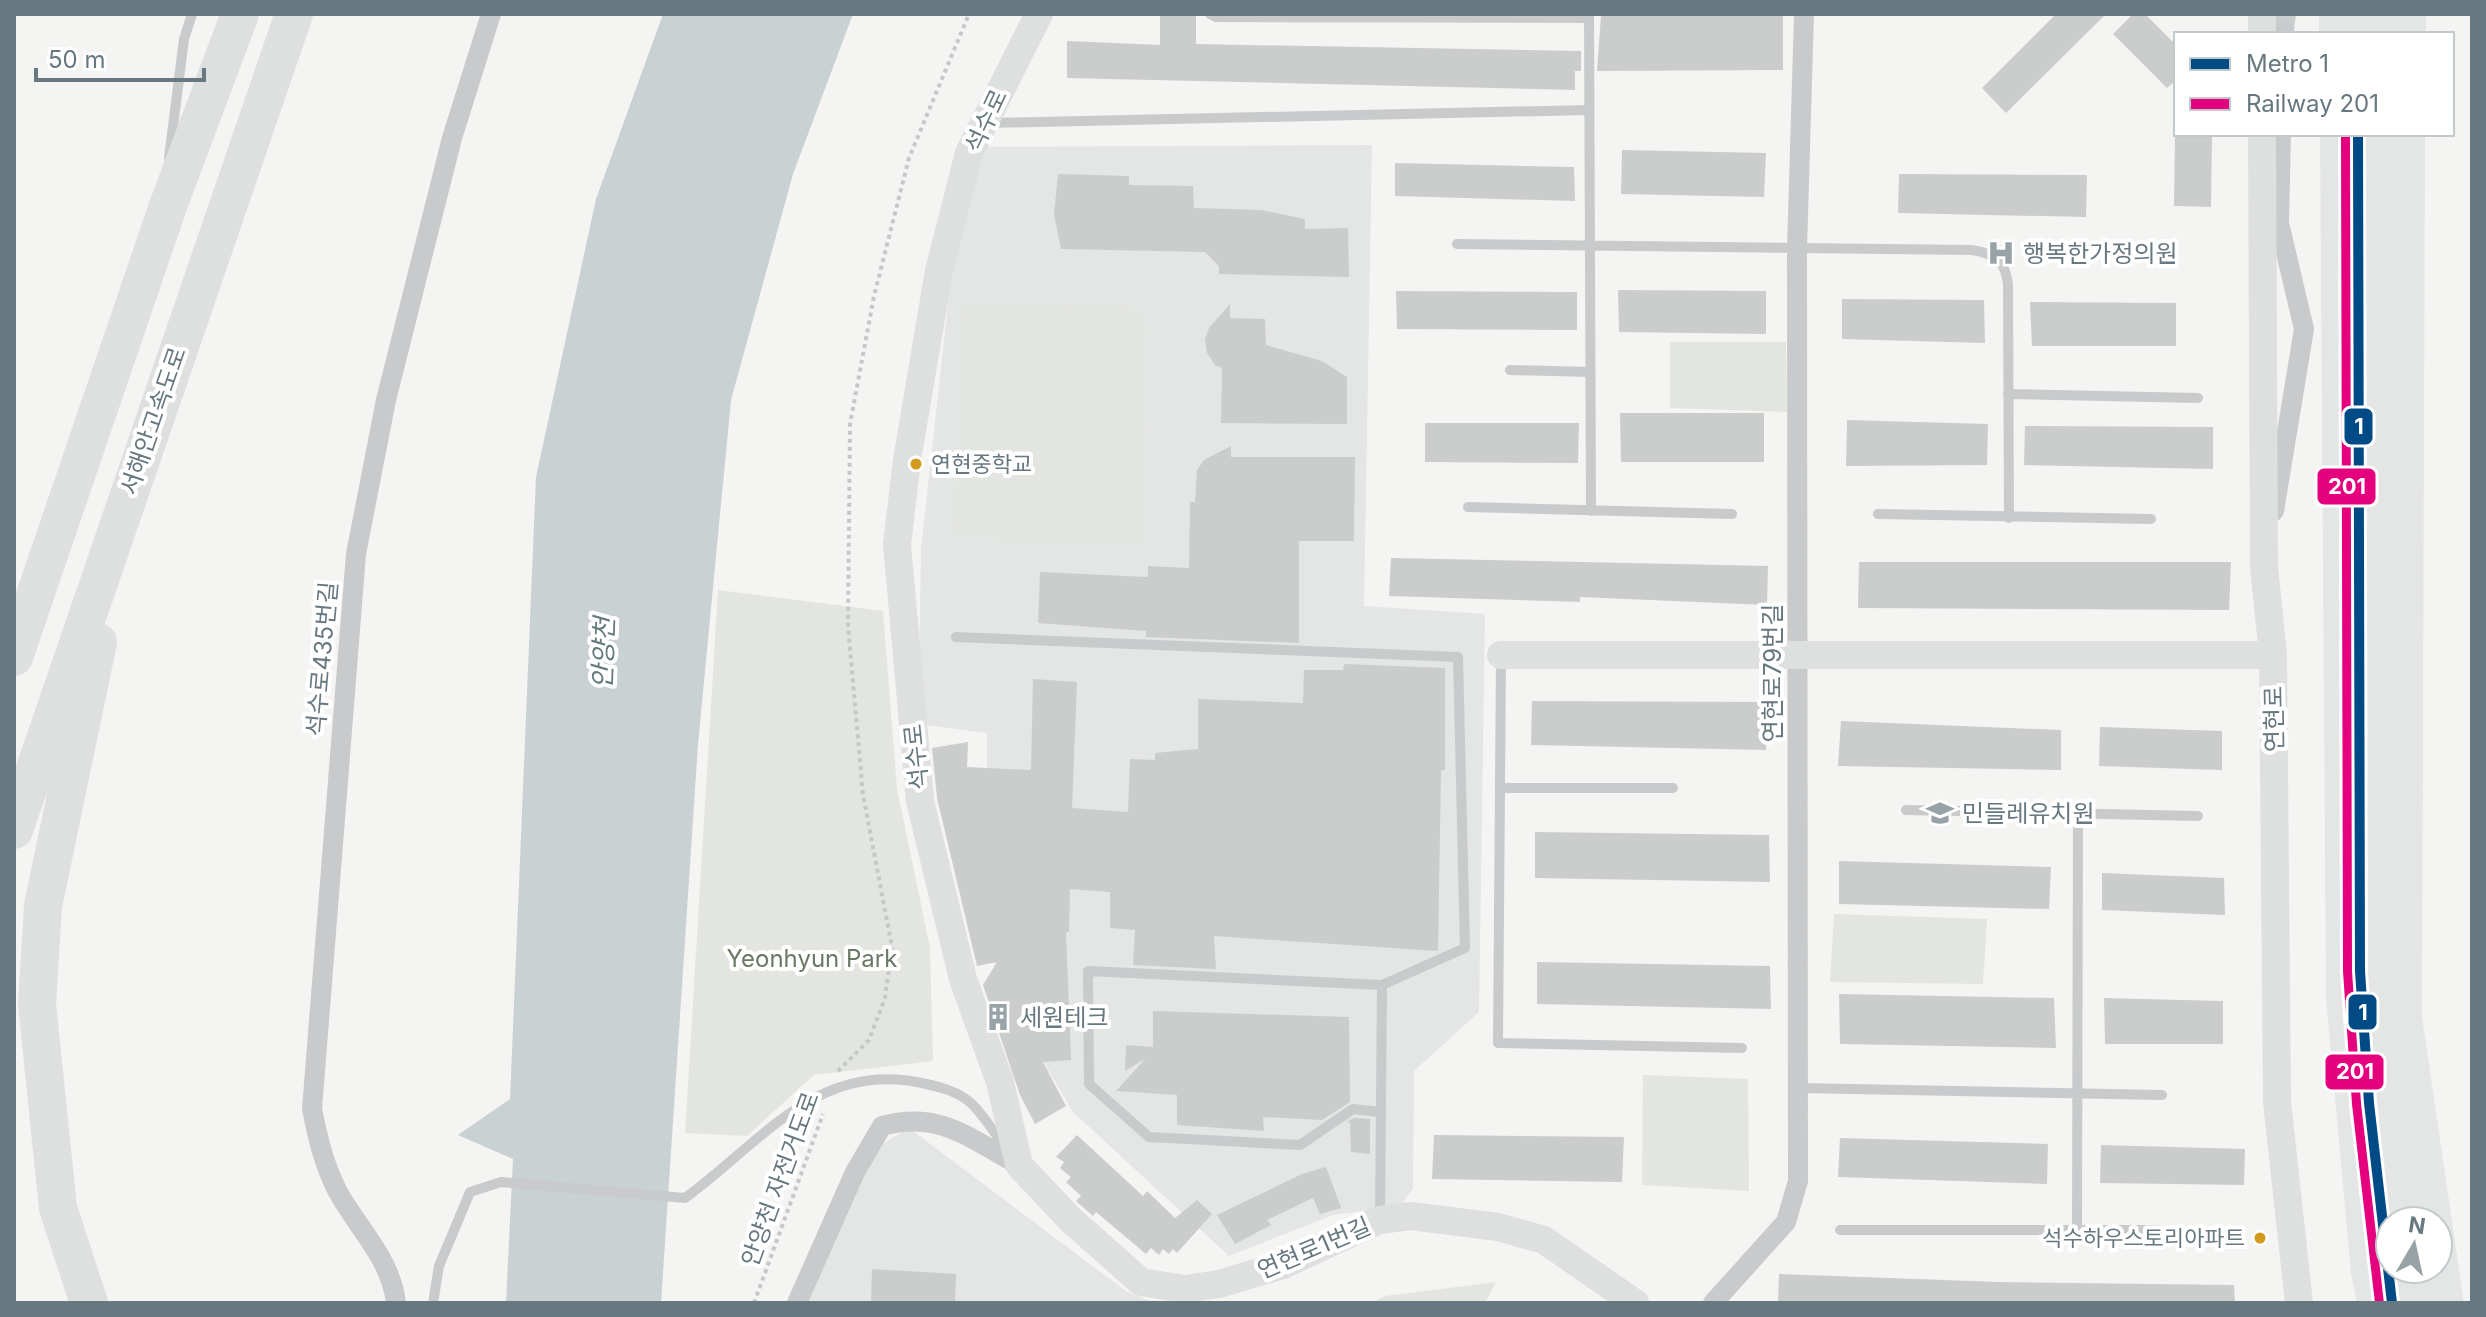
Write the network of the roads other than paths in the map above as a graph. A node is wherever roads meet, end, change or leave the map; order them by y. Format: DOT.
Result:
graph roads {
  1 [pos="192,14"];
  2 [pos="240,14"];
  3 [pos="294,14"];
  4 [pos="491,14"];
  5 [pos="1039,14"];
  6 [pos="1210,14"];
  7 [pos="1804,14"];
  8 [pos="1589,16"];
  9 [pos="1589,110"];
  10 [pos="983,123"];
  11 [pos="2262,136"];
  12 [pos="2281,136"];
  13 [pos="160,227"];
  14 [pos="1457,244"];
  15 [pos="1590,246"];
  16 [pos="1797,249"];
  17 [pos="2299,359"];
  18 [pos="2261,363"];
  19 [pos="1510,370"];
  20 [pos="1590,372"];
  21 [pos="2008,394"];
  22 [pos="2198,398"];
  23 [pos="67,499"];
  24 [pos="125,503"];
  25 [pos="1468,507"];
  26 [pos="1591,511"];
  27 [pos="1732,514"];
  28 [pos="1878,514"];
  29 [pos="2009,518"];
  30 [pos="2151,519"];
  31 [pos="2264,567"];
  32 [pos="14,605"];
  33 [pos="956,637"];
  34 [pos="1501,655"];
  35 [pos="2273,655"];
  36 [pos="1797,656"];
  37 [pos="14,657"];
  38 [pos="1500,788"];
  39 [pos="1673,788"];
  40 [pos="1906,810"];
  41 [pos="2078,813"];
  42 [pos="2198,816"];
  43 [pos="14,830"];
  44 [pos="1382,985"];
  45 [pos="1742,1048"];
  46 [pos="1799,1088"];
  47 [pos="2076,1093"];
  48 [pos="2162,1095"];
  49 [pos="1380,1112"];
  50 [pos="1019,1165"];
  51 [pos="1379,1220"];
  52 [pos="1840,1230"];
  53 [pos="2077,1230"];
  54 [pos="2158,1230"];
  55 [pos="89,1303"];
  56 [pos="396,1303"];
  57 [pos="433,1303"];
  58 [pos="797,1303"];
  59 [pos="1635,1303"];
  60 [pos="1713,1303"];
  61 [pos="2299,1303"];
  1 -- 13 [label="lane"];
  2 -- 13 [label="highway"];
  3 -- 24 [label="highway, 서해안고속도로"];
  4 -- 56 [label="street, 석수로435번길"];
  5 -- 10 [label="street, 석수로"];
  6 -- 8 [label="lane"];
  7 -- 16 [label="street, 연현로79번길"];
  8 -- 9 [label="lane"];
  9 -- 10 [label="lane"];
  9 -- 15 [label="lane"];
  10 -- 50 [label="street, 석수로"];
  11 -- 18 [label="street, 연현로"];
  12 -- 17 [label="street"];
  13 -- 23 [label="highway"];
  14 -- 15 [label="lane"];
  15 -- 16 [label="lane"];
  15 -- 20 [label="lane"];
  16 -- 21 [label="lane"];
  16 -- 36 [label="street, 연현로79번길"];
  17 -- 18 [label="street"];
  17 -- 31 [label="street"];
  18 -- 31 [label="street, 연현로"];
  19 -- 20 [label="lane"];
  20 -- 26 [label="lane"];
  21 -- 22 [label="lane"];
  21 -- 29 [label="lane"];
  23 -- 32 [label="highway"];
  23 -- 37 [label="highway"];
  24 -- 43 [label="highway, 서해안고속도로"];
  24 -- 55 [label="highway"];
  25 -- 26 [label="lane"];
  26 -- 27 [label="lane"];
  28 -- 29 [label="lane"];
  29 -- 30 [label="lane"];
  31 -- 35 [label="street, 연현로"];
  33 -- 44 [label="lane"];
  34 -- 36 [label="street"];
  34 -- 38 [label="lane"];
  35 -- 36 [label="street"];
  35 -- 61 [label="street, 연현로"];
  36 -- 46 [label="street, 연현로79번길"];
  38 -- 39 [label="lane"];
  38 -- 45 [label="lane"];
  40 -- 41 [label="lane"];
  41 -- 42 [label="lane"];
  41 -- 47 [label="lane"];
  44 -- 49 [label="lane"];
  44 -- 49 [label="lane"];
  46 -- 47 [label="lane"];
  46 -- 60 [label="street, 연현로79번길"];
  47 -- 48 [label="lane"];
  47 -- 53 [label="lane"];
  49 -- 51 [label="lane"];
  50 -- 51 [label="street, 연현로1번길"];
  50 -- 57 [label="lane"];
  50 -- 58 [label="street"];
  51 -- 59 [label="street, 연현로1번길"];
  52 -- 53 [label="lane"];
  53 -- 54 [label="lane"];
}
